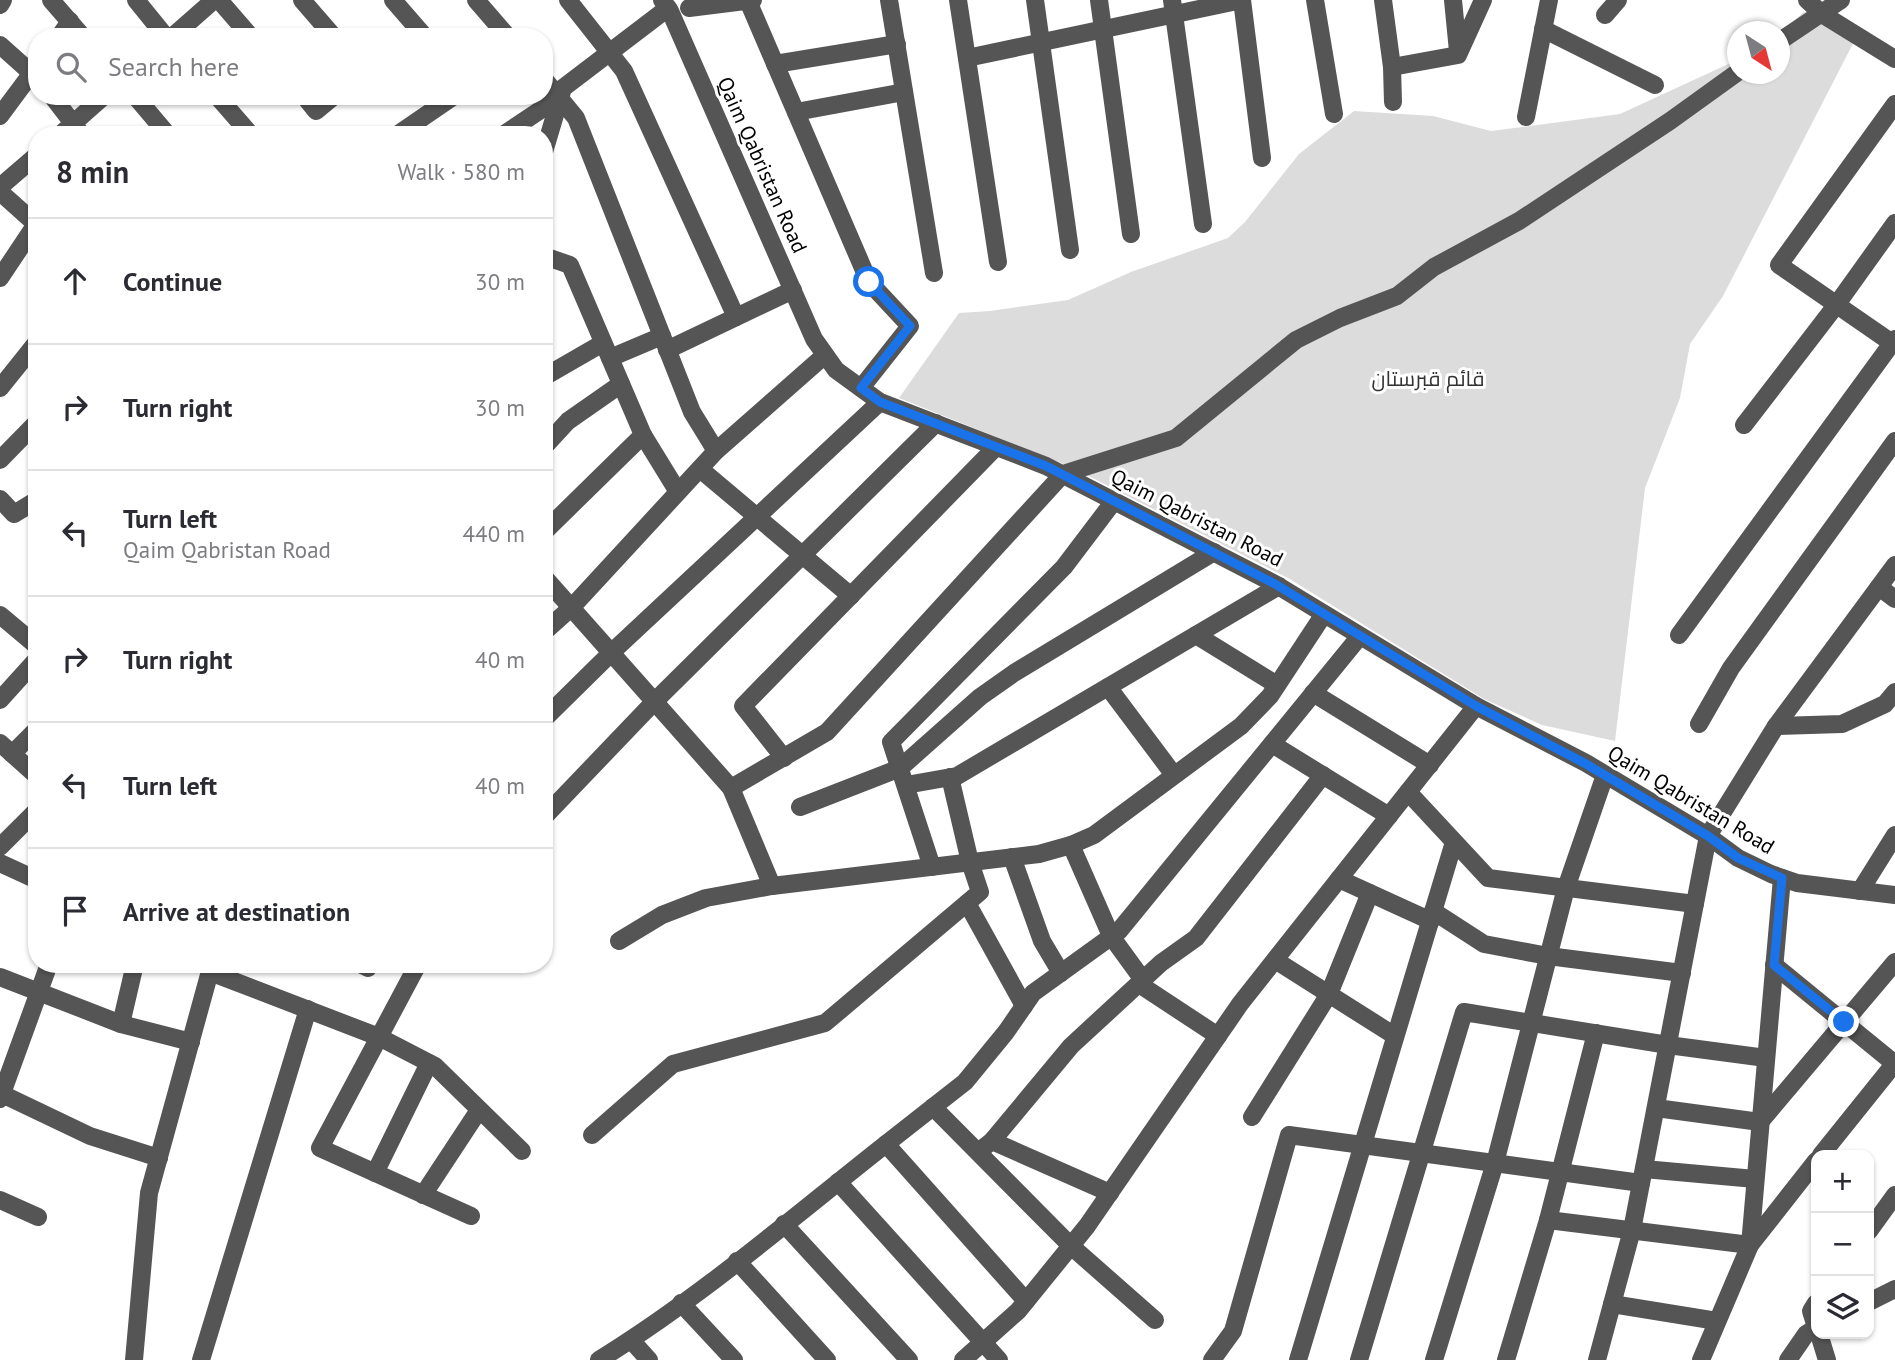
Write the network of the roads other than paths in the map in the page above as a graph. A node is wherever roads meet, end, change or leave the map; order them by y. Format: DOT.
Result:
graph roads {
  1 [pos="51,0"];
  2 [pos="136,0"];
  3 [pos="216,0"];
  4 [pos="302,0"];
  5 [pos="393,0"];
  6 [pos="476,0"];
  7 [pos="568,0"];
  8 [pos="753,0"];
  9 [pos="889,0"];
  10 [pos="958,0"];
  11 [pos="1035,0"];
  12 [pos="1099,0"];
  13 [pos="1242,0"];
  14 [pos="1315,0"];
  15 [pos="1383,0"];
  16 [pos="1453,0"];
  17 [pos="1483,0"];
  18 [pos="1549,0"];
  19 [pos="1618,0"];
  20 [pos="1807,0"];
  21 [pos="1841,0"];
  22 [pos="748,1"];
  23 [pos="665,4"];
  24 [pos="691,4"];
  25 [pos="1173,7"];
  26 [pos="1822,14"];
  27 [pos="1605,15"];
  28 [pos="70,22"];
  29 [pos="66,28"];
  30 [pos="75,28"];
  31 [pos="159,28"];
  32 [pos="183,28"];
  33 [pos="242,28"];
  34 [pos="326,28"];
  35 [pos="417,28"];
  36 [pos="500,28"];
  37 [pos="1103,29"];
  38 [pos="1544,29"];
  39 [pos="679,31"];
  40 [pos="1790,35"];
  41 [pos="1041,42"];
  42 [pos="897,44"];
  43 [pos="0,45"];
  44 [pos="610,52"];
  45 [pos="1458,55"];
  46 [pos="967,58"];
  47 [pos="1895,60"];
  48 [pos="775,64"];
  49 [pos="28,67"];
  50 [pos="1392,67"];
  51 [pos="1727,80"];
  52 [pos="28,81"];
  53 [pos="1654,85"];
  54 [pos="553,89"];
  55 [pos="904,92"];
  56 [pos="560,97"];
  57 [pos="553,102"];
  58 [pos="1393,102"];
  59 [pos="1895,104"];
  60 [pos="59,105"];
  61 [pos="97,105"];
  62 [pos="143,105"];
  63 [pos="225,105"];
  64 [pos="441,105"];
  65 [pos="548,105"];
  66 [pos="796,112"];
  67 [pos="1334,114"];
  68 [pos="0,116"];
  69 [pos="1526,117"];
  70 [pos="76,126"];
  71 [pos="80,126"];
  72 [pos="160,126"];
  73 [pos="243,126"];
  74 [pos="410,126"];
  75 [pos="516,126"];
  76 [pos="552,126"];
  77 [pos="1262,158"];
  78 [pos="28,164"];
  79 [pos="0,190"];
  80 [pos="28,217"];
  81 [pos="1895,223"];
  82 [pos="1203,225"];
  83 [pos="1131,234"];
  84 [pos="28,237"];
  85 [pos="1070,250"];
  86 [pos="553,259"];
  87 [pos="998,262"];
  88 [pos="934,273"];
  89 [pos="0,278"];
  90 [pos="793,290"];
  91 [pos="1837,304"];
  92 [pos="736,317"];
  93 [pos="664,343"];
  94 [pos="1894,343"];
  95 [pos="607,351"];
  96 [pos="28,353"];
  97 [pos="825,355"];
  98 [pos="553,373"];
  99 [pos="621,384"];
  100 [pos="0,388"];
  101 [pos="861,388"];
  102 [pos="880,402"];
  103 [pos="936,423"];
  104 [pos="1744,425"];
  105 [pos="28,431"];
  106 [pos="643,435"];
  107 [pos="553,437"];
  108 [pos="1895,441"];
  109 [pos="996,447"];
  110 [pos="716,451"];
  111 [pos="0,460"];
  112 [pos="700,469"];
  113 [pos="1063,474"];
  114 [pos="678,492"];
  115 [pos="0,499"];
  116 [pos="1114,501"];
  117 [pos="28,505"];
  118 [pos="757,516"];
  119 [pos="553,523"];
  120 [pos="1214,552"];
  121 [pos="803,555"];
  122 [pos="1895,565"];
  123 [pos="1279,586"];
  124 [pos="553,587"];
  125 [pos="1879,587"];
  126 [pos="850,596"];
  127 [pos="1895,599"];
  128 [pos="572,607"];
  129 [pos="1324,614"];
  130 [pos="0,615"];
  131 [pos="553,624"];
  132 [pos="1196,635"];
  133 [pos="1679,635"];
  134 [pos="1360,636"];
  135 [pos="28,638"];
  136 [pos="612,652"];
  137 [pos="28,667"];
  138 [pos="1277,685"];
  139 [pos="1108,687"];
  140 [pos="3,691"];
  141 [pos="1895,692"];
  142 [pos="1313,693"];
  143 [pos="655,701"];
  144 [pos="1476,706"];
  145 [pos="553,710"];
  146 [pos="1699,724"];
  147 [pos="1776,726"];
  148 [pos="28,735"];
  149 [pos="1272,744"];
  150 [pos="6,748"];
  151 [pos="784,758"];
  152 [pos="1430,765"];
  153 [pos="28,768"];
  154 [pos="1174,775"];
  155 [pos="1323,775"];
  156 [pos="1605,775"];
  157 [pos="903,777"];
  158 [pos="950,777"];
  159 [pos="732,788"];
  160 [pos="1408,792"];
  161 [pos="800,807"];
  162 [pos="553,808"];
  163 [pos="1389,816"];
  164 [pos="28,819"];
  165 [pos="1895,835"];
  166 [pos="1708,836"];
  167 [pos="1454,842"];
  168 [pos="1071,845"];
  169 [pos="0,847"];
  170 [pos="1012,857"];
  171 [pos="970,862"];
  172 [pos="0,863"];
  173 [pos="932,867"];
  174 [pos="28,876"];
  175 [pos="1782,878"];
  176 [pos="1339,879"];
  177 [pos="772,886"];
  178 [pos="1566,888"];
  179 [pos="1860,891"];
  180 [pos="1370,893"];
  181 [pos="1893,896"];
  182 [pos="967,903"];
  183 [pos="1695,904"];
  184 [pos="1432,916"];
  185 [pos="1111,936"];
  186 [pos="619,941"];
  187 [pos="1548,956"];
  188 [pos="1275,960"];
  189 [pos="1895,962"];
  190 [pos="1774,965"];
  191 [pos="46,973"];
  192 [pos="133,973"];
  193 [pos="210,973"];
  194 [pos="223,973"];
  195 [pos="413,973"];
  196 [pos="1061,973"];
  197 [pos="1682,973"];
  198 [pos="0,977"];
  199 [pos="1141,982"];
  200 [pos="39,992"];
  201 [pos="1329,994"];
  202 [pos="1024,1006"];
  203 [pos="308,1009"];
  204 [pos="1844,1022"];
  205 [pos="1531,1023"];
  206 [pos="121,1024"];
  207 [pos="1596,1033"];
  208 [pos="1218,1036"];
  209 [pos="1395,1036"];
  210 [pos="379,1037"];
  211 [pos="191,1042"];
  212 [pos="1668,1045"];
  213 [pos="1766,1058"];
  214 [pos="429,1063"];
  215 [pos="1895,1063"];
  216 [pos="1,1095"];
  217 [pos="933,1107"];
  218 [pos="1656,1108"];
  219 [pos="480,1110"];
  220 [pos="1252,1117"];
  221 [pos="1760,1122"];
  222 [pos="592,1135"];
  223 [pos="886,1144"];
  224 [pos="1362,1145"];
  225 [pos="985,1147"];
  226 [pos="1825,1150"];
  227 [pos="522,1151"];
  228 [pos="1421,1153"];
  229 [pos="159,1158"];
  230 [pos="1495,1163"];
  231 [pos="1811,1167"];
  232 [pos="1560,1172"];
  233 [pos="375,1173"];
  234 [pos="1643,1176"];
  235 [pos="1755,1179"];
  236 [pos="838,1182"];
  237 [pos="1110,1193"];
  238 [pos="423,1195"];
  239 [pos="1895,1195"];
  240 [pos="0,1200"];
  241 [pos="471,1216"];
  242 [pos="38,1217"];
  243 [pos="1548,1220"];
  244 [pos="785,1224"];
  245 [pos="1874,1224"];
  246 [pos="1632,1230"];
  247 [pos="1750,1245"];
  248 [pos="1071,1247"];
  249 [pos="737,1261"];
  250 [pos="1895,1289"];
  251 [pos="1874,1300"];
  252 [pos="1026,1301"];
  253 [pos="681,1303"];
  254 [pos="1612,1304"];
  255 [pos="1155,1320"];
  256 [pos="1717,1321"];
  257 [pos="1811,1331"];
  258 [pos="1821,1339"];
  259 [pos="631,1340"];
  260 [pos="982,1343"];
  261 [pos="136,1360"];
  262 [pos="201,1360"];
  263 [pos="599,1360"];
  264 [pos="649,1360"];
  265 [pos="734,1360"];
  266 [pos="827,1360"];
  267 [pos="909,1360"];
  268 [pos="963,1360"];
  269 [pos="999,1360"];
  270 [pos="1212,1360"];
  271 [pos="1298,1360"];
  272 [pos="1359,1360"];
  273 [pos="1434,1360"];
  274 [pos="1506,1360"];
  275 [pos="1597,1360"];
  276 [pos="1701,1360"];
  277 [pos="1788,1360"];
  278 [pos="1827,1360"];
  1 -- 28 [label="street"];
  2 -- 31 [label="street"];
  3 -- 32 [label="street"];
  3 -- 33 [label="street"];
  4 -- 34 [label="street"];
  5 -- 35 [label="street"];
  6 -- 36 [label="street"];
  7 -- 44 [label="street"];
  8 -- 22 [label="street"];
  9 -- 42 [label="street"];
  10 -- 46 [label="street"];
  11 -- 41 [label="street"];
  12 -- 37 [label="street"];
  13 -- 25 [label="street"];
  13 -- 77 [label="street"];
  14 -- 67 [label="street"];
  15 -- 50 [label="street"];
  16 -- 45 [label="street"];
  17 -- 45 [label="street"];
  18 -- 38 [label="street"];
  19 -- 27 [label="street"];
  20 -- 26 [label="street"];
  21 -- 26 [label="street"];
  22 -- 24 [label="street"];
  22 -- 48 [label="street"];
  23 -- 39 [label="street, Qaim Qabristan Road"];
  23 -- 44 [label="street"];
  24 -- 39 [label="street"];
  25 -- 37 [label="street"];
  25 -- 82 [label="street"];
  26 -- 40 [label="street"];
  26 -- 47 [label="street"];
  28 -- 29 [label="street"];
  28 -- 30 [label="street"];
  37 -- 41 [label="street"];
  37 -- 83 [label="street"];
  38 -- 53 [label="street"];
  38 -- 69 [label="street"];
  39 -- 90 [label="street, Qaim Qabristan Road"];
  41 -- 46 [label="street"];
  41 -- 85 [label="street"];
  42 -- 48 [label="street"];
  42 -- 55 [label="street"];
  43 -- 49 [label="street"];
  44 -- 56 [label="street"];
  44 -- 92 [label="street"];
  45 -- 50 [label="street"];
  46 -- 87 [label="street"];
  48 -- 66 [label="street"];
  50 -- 58 [label="street"];
  51 -- 113 [label="street"];
  52 -- 68 [label="street"];
  54 -- 56 [label="street"];
  55 -- 66 [label="street"];
  55 -- 88 [label="street"];
  56 -- 57 [label="street"];
  56 -- 76 [label="street"];
  56 -- 93 [label="street"];
  59 -- 91 [label="street"];
  60 -- 70 [label="street"];
  61 -- 71 [label="street"];
  62 -- 72 [label="street"];
  63 -- 73 [label="street"];
  64 -- 74 [label="street"];
  65 -- 75 [label="street"];
  66 -- 101 [label="street"];
  78 -- 79 [label="street"];
  79 -- 80 [label="street"];
  81 -- 91 [label="street"];
  84 -- 89 [label="street"];
  86 -- 95 [label="street"];
  90 -- 92 [label="street"];
  90 -- 97 [label="street, Qaim Qabristan Road"];
  91 -- 94 [label="street"];
  91 -- 104 [label="street"];
  92 -- 93 [label="street"];
  93 -- 95 [label="street"];
  93 -- 110 [label="street"];
  94 -- 133 [label="street"];
  95 -- 98 [label="street"];
  95 -- 99 [label="street"];
  96 -- 100 [label="street"];
  97 -- 101 [label="street, Qaim Qabristan Road"];
  97 -- 110 [label="street"];
  99 -- 106 [label="street"];
  99 -- 107 [label="street"];
  101 -- 102 [label="street, Qaim Qabristan Road"];
  102 -- 103 [label="street, Qaim Qabristan Road"];
  102 -- 118 [label="street"];
  103 -- 109 [label="street, Qaim Qabristan Road"];
  103 -- 121 [label="street"];
  105 -- 111 [label="street"];
  106 -- 114 [label="street"];
  106 -- 119 [label="street"];
  108 -- 146 [label="street"];
  109 -- 113 [label="street, Qaim Qabristan Road"];
  109 -- 126 [label="street"];
  110 -- 112 [label="street"];
  112 -- 114 [label="street"];
  112 -- 118 [label="street"];
  113 -- 116 [label="street, Qaim Qabristan Road"];
  113 -- 151 [label="street"];
  114 -- 128 [label="street"];
  115 -- 117 [label="street"];
  116 -- 120 [label="street, Qaim Qabristan Road"];
  116 -- 157 [label="street"];
  118 -- 121 [label="street"];
  118 -- 136 [label="street"];
  120 -- 123 [label="street, Qaim Qabristan Road"];
  120 -- 157 [label="street"];
  121 -- 126 [label="street"];
  121 -- 143 [label="street"];
  122 -- 125 [label="street"];
  123 -- 129 [label="street, Qaim Qabristan Road"];
  123 -- 132 [label="street"];
  124 -- 128 [label="street"];
  125 -- 127 [label="street"];
  125 -- 147 [label="street"];
  126 -- 151 [label="street"];
  128 -- 131 [label="street"];
  128 -- 136 [label="street"];
  129 -- 134 [label="street, Qaim Qabristan Road"];
  129 -- 138 [label="street"];
  130 -- 135 [label="street"];
  132 -- 138 [label="street"];
  132 -- 139 [label="street"];
  134 -- 142 [label="street"];
  134 -- 144 [label="street, Qaim Qabristan Road"];
  136 -- 143 [label="street"];
  136 -- 145 [label="street"];
  137 -- 140 [label="street"];
  138 -- 154 [label="street"];
  139 -- 154 [label="street"];
  139 -- 158 [label="street"];
  141 -- 147 [label="street"];
  142 -- 149 [label="street"];
  142 -- 152 [label="street"];
  143 -- 159 [label="street"];
  143 -- 162 [label="street"];
  144 -- 152 [label="street"];
  144 -- 156 [label="street, Qaim Qabristan Road"];
  147 -- 166 [label="street"];
  148 -- 150 [label="street"];
  149 -- 155 [label="street"];
  149 -- 185 [label="street"];
  150 -- 153 [label="street"];
  151 -- 159 [label="street"];
  152 -- 160 [label="street"];
  154 -- 168 [label="street"];
  155 -- 163 [label="street"];
  155 -- 199 [label="street"];
  156 -- 166 [label="street, Qaim Qabristan Road"];
  156 -- 178 [label="street"];
  157 -- 158 [label="street"];
  157 -- 161 [label="street"];
  157 -- 173 [label="street"];
  158 -- 171 [label="street"];
  159 -- 177 [label="street"];
  160 -- 163 [label="street"];
  160 -- 167 [label="street"];
  163 -- 176 [label="street"];
  164 -- 169 [label="street"];
  165 -- 179 [label="street"];
  166 -- 175 [label="street, Qaim Qabristan Road"];
  166 -- 183 [label="street"];
  167 -- 178 [label="street"];
  167 -- 184 [label="street"];
  168 -- 170 [label="street"];
  168 -- 185 [label="street"];
  170 -- 171 [label="street"];
  170 -- 196 [label="street"];
  171 -- 173 [label="street"];
  171 -- 182 [label="street"];
  172 -- 174 [label="street"];
  173 -- 177 [label="street"];
  175 -- 179 [label="street, Qaim Qabristan Road"];
  175 -- 190 [label="street"];
  176 -- 180 [label="street"];
  176 -- 188 [label="street"];
  177 -- 186 [label="street"];
  178 -- 183 [label="street"];
  178 -- 187 [label="street"];
  179 -- 181 [label="street, Qaim Qabristan Road"];
  180 -- 184 [label="street"];
  180 -- 201 [label="street"];
  182 -- 202 [label="street"];
  182 -- 222 [label="street"];
  183 -- 197 [label="street"];
  184 -- 187 [label="street"];
  184 -- 209 [label="street"];
  185 -- 196 [label="street"];
  185 -- 199 [label="street"];
  187 -- 197 [label="street"];
  187 -- 205 [label="street"];
  188 -- 201 [label="street"];
  188 -- 208 [label="street"];
  189 -- 204 [label="street"];
  190 -- 204 [label="street"];
  190 -- 213 [label="street"];
  191 -- 200 [label="street"];
  192 -- 206 [label="street"];
  193 -- 211 [label="street"];
  194 -- 203 [label="street"];
  195 -- 210 [label="street"];
  196 -- 202 [label="street"];
  197 -- 212 [label="street"];
  198 -- 200 [label="street"];
  199 -- 208 [label="street"];
  199 -- 225 [label="street"];
  200 -- 206 [label="street"];
  200 -- 216 [label="street"];
  201 -- 209 [label="street"];
  201 -- 220 [label="street"];
  202 -- 217 [label="street"];
  203 -- 210 [label="street"];
  203 -- 262 [label="street"];
  204 -- 215 [label="street"];
  204 -- 221 [label="street"];
  205 -- 207 [label="street"];
  205 -- 228 [label="street"];
  205 -- 230 [label="street"];
  206 -- 211 [label="street"];
  207 -- 212 [label="street"];
  207 -- 232 [label="street"];
  208 -- 237 [label="street"];
  209 -- 224 [label="street"];
  210 -- 214 [label="street"];
  210 -- 233 [label="street"];
  211 -- 229 [label="street"];
  212 -- 213 [label="street"];
  212 -- 218 [label="street"];
  213 -- 221 [label="street"];
  214 -- 219 [label="street"];
  214 -- 233 [label="street"];
  215 -- 226 [label="street"];
  216 -- 229 [label="street"];
  217 -- 223 [label="street"];
  217 -- 225 [label="street"];
  218 -- 221 [label="street"];
  218 -- 234 [label="street"];
  219 -- 227 [label="street"];
  219 -- 238 [label="street"];
  221 -- 235 [label="street"];
  223 -- 236 [label="street"];
  223 -- 252 [label="street"];
  224 -- 228 [label="street"];
  224 -- 270 [label="street"];
  224 -- 271 [label="street"];
  225 -- 237 [label="street"];
  225 -- 248 [label="street"];
  228 -- 230 [label="street"];
  228 -- 272 [label="street"];
  229 -- 261 [label="street"];
  230 -- 232 [label="street"];
  230 -- 273 [label="street"];
  231 -- 247 [label="street"];
  232 -- 234 [label="street"];
  232 -- 243 [label="street"];
  233 -- 238 [label="street"];
  234 -- 235 [label="street"];
  234 -- 246 [label="street"];
  235 -- 247 [label="street"];
  236 -- 244 [label="street"];
  236 -- 260 [label="street"];
  237 -- 248 [label="street"];
  238 -- 241 [label="street"];
  239 -- 245 [label="street"];
  240 -- 242 [label="street"];
  243 -- 246 [label="street"];
  243 -- 274 [label="street"];
  244 -- 249 [label="street"];
  244 -- 267 [label="street"];
  246 -- 247 [label="street"];
  246 -- 254 [label="street"];
  247 -- 256 [label="street"];
  248 -- 252 [label="street"];
  248 -- 255 [label="street"];
  249 -- 253 [label="street"];
  249 -- 266 [label="street"];
  250 -- 251 [label="street"];
  252 -- 260 [label="street"];
  253 -- 259 [label="street"];
  253 -- 265 [label="street"];
  254 -- 256 [label="street"];
  254 -- 275 [label="street"];
  256 -- 276 [label="street"];
  257 -- 277 [label="street"];
  258 -- 278 [label="street"];
  259 -- 263 [label="street"];
  259 -- 264 [label="street"];
  260 -- 268 [label="street"];
  260 -- 269 [label="street"];
}
